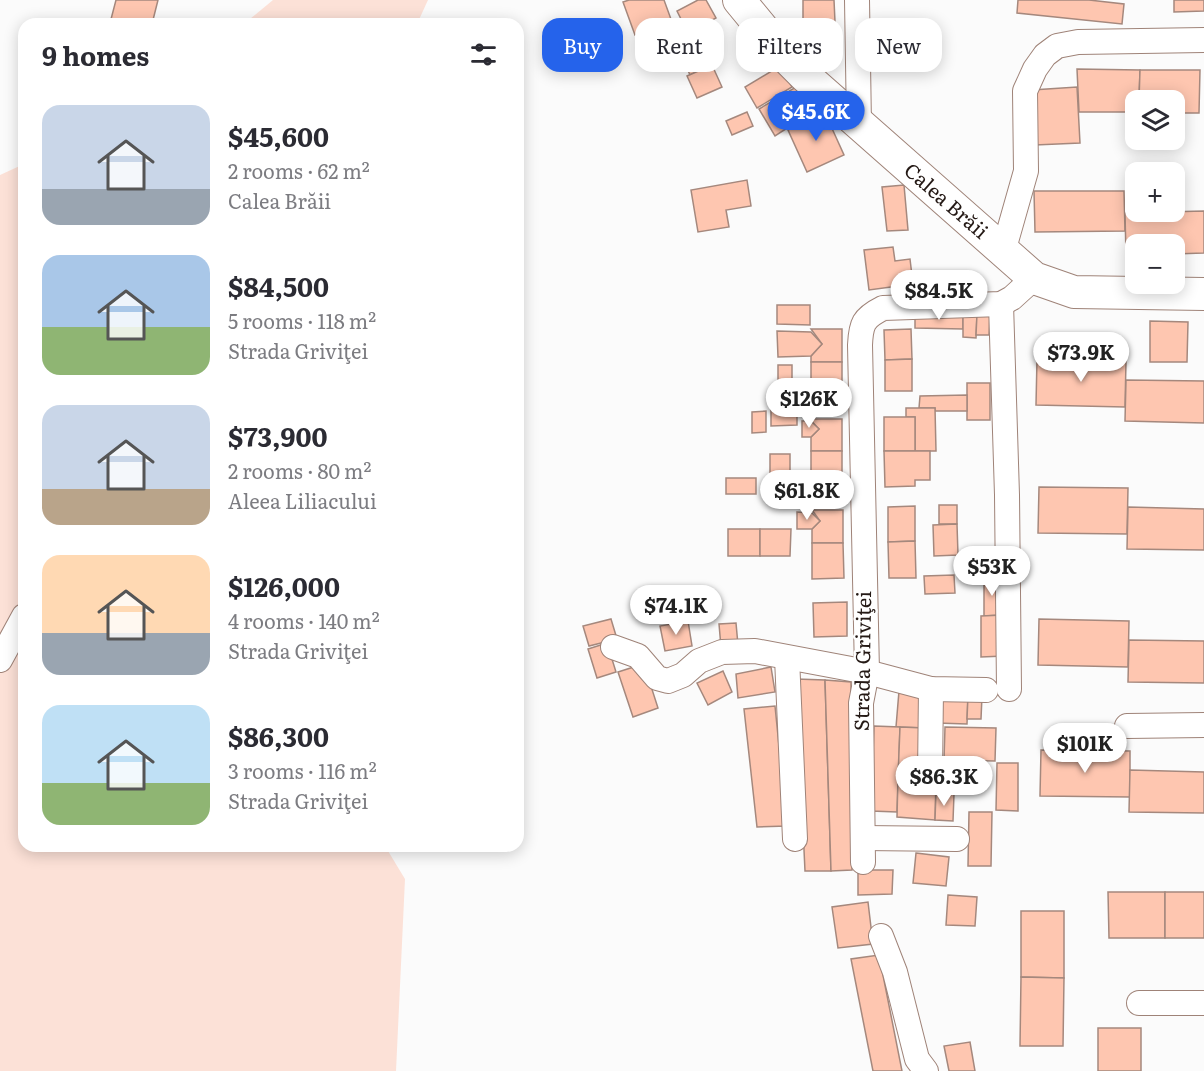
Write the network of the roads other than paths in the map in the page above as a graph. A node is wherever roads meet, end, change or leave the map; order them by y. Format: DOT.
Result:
graph roads {
  1 [pos="739,0"];
  2 [pos="857,0"];
  3 [pos="1204,40"];
  4 [pos="859,125"];
  5 [pos="1003,252"];
  6 [pos="1034,278"];
  7 [pos="1204,294"];
  8 [pos="1001,304"];
  9 [pos="18,627"];
  10 [pos="614,647"];
  11 [pos="787,658"];
  12 [pos="0,660"];
  13 [pos="867,672"];
  14 [pos="931,689"];
  15 [pos="1204,725"];
  16 [pos="1126,726"];
  17 [pos="930,775"];
  18 [pos="795,839"];
  19 [pos="957,839"];
  20 [pos="881,936"];
  21 [pos="1139,1003"];
  22 [pos="1204,1003"];
  23 [pos="926,1071"];
  1 -- 4 [label="main road, Calea Brăii"];
  2 -- 4 [label="street"];
  3 -- 5 [label="street"];
  4 -- 5 [label="main road, Calea Brăii"];
  5 -- 6 [label="main road, Calea Brăii"];
  6 -- 7 [label="main road, Calea Brăii"];
  6 -- 8 [label="street"];
  8 -- 13 [label="street, Strada Griviţei"];
  8 -- 14 [label="street"];
  9 -- 12 [label="street"];
  10 -- 11 [label="street"];
  11 -- 13 [label="street"];
  11 -- 18 [label="street"];
  13 -- 14 [label="street"];
  13 -- 19 [label="street, Strada Griviţei"];
  14 -- 17 [label="street"];
  15 -- 16 [label="street"];
  20 -- 23 [label="street"];
  21 -- 22 [label="street"];
}
